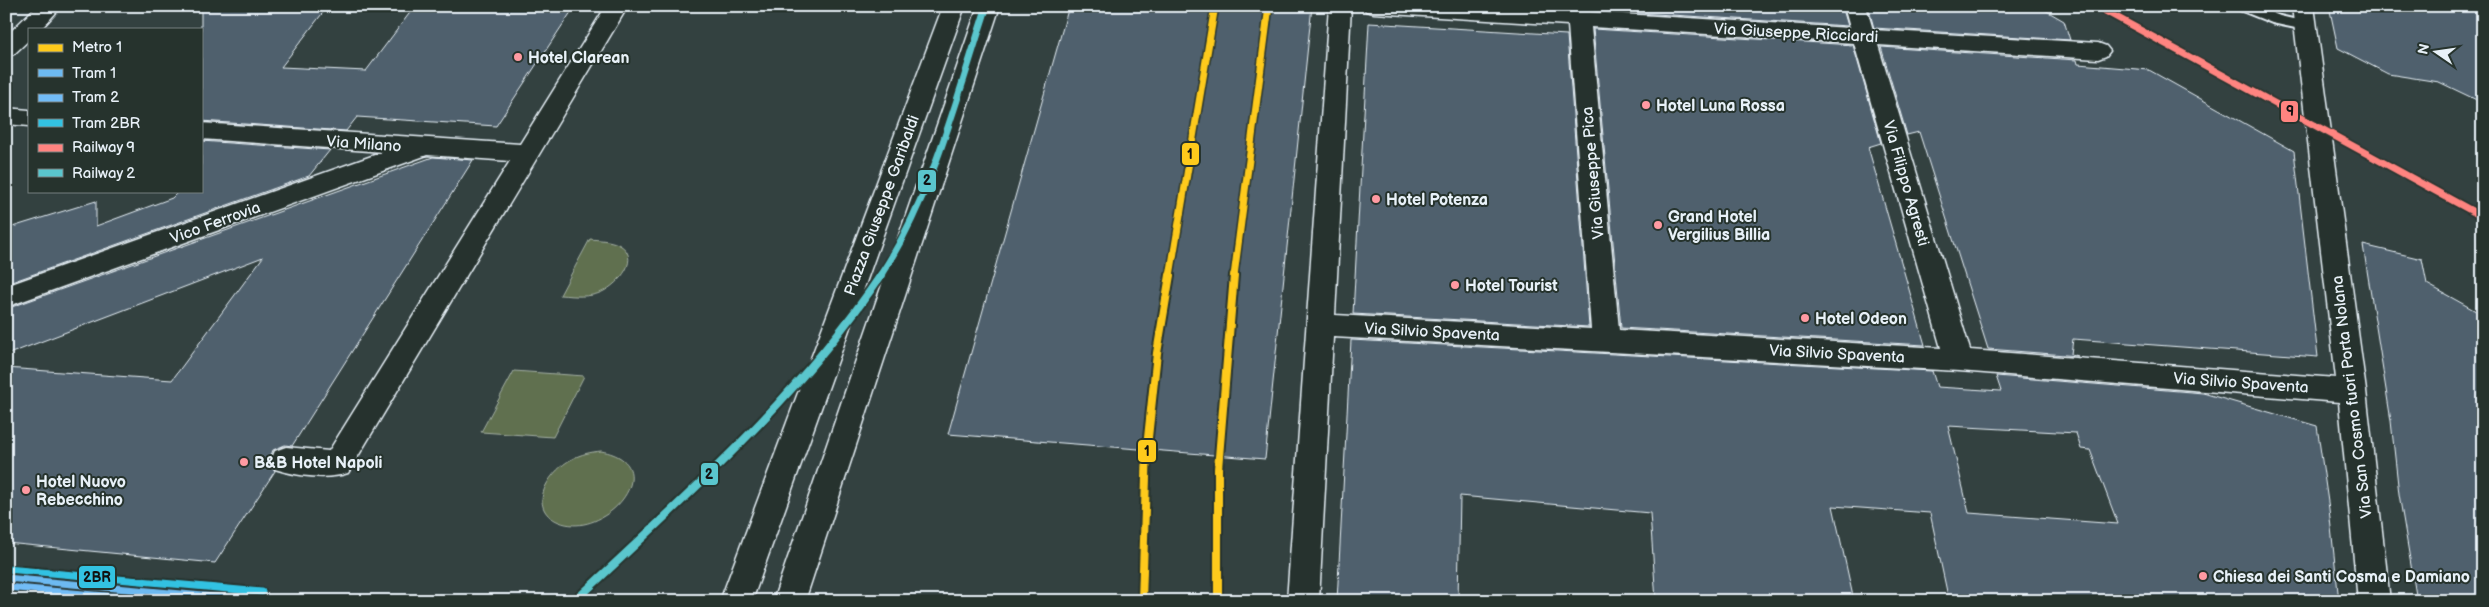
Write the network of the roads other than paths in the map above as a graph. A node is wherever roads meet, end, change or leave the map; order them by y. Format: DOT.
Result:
graph roads {
  1 [pos="51,6"];
  2 [pos="618,6"];
  3 [pos="954,6"];
  4 [pos="989,6"];
  5 [pos="1340,6"];
  6 [pos="1374,6"];
  7 [pos="1855,6"];
  8 [pos="2242,6"];
  9 [pos="1579,13"];
  10 [pos="2305,28"];
  11 [pos="1864,36"];
  12 [pos="6,49"];
  13 [pos="2098,51"];
  14 [pos="6,116"];
  15 [pos="28,118"];
  16 [pos="202,131"];
  17 [pos="423,147"];
  18 [pos="527,153"];
  19 [pos="6,297"];
  20 [pos="1320,325"];
  21 [pos="1606,341"];
  22 [pos="1959,360"];
  23 [pos="2352,391"];
  24 [pos="286,460"];
  25 [pos="6,588"];
  26 [pos="147,601"];
  27 [pos="736,601"];
  28 [pos="789,601"];
  29 [pos="1303,601"];
  30 [pos="2374,601"];
  1 -- 12 [label="street"];
  2 -- 18 [label="street"];
  3 -- 27 [label="street, Piazza Giuseppe Garibaldi"];
  4 -- 28 [label="street"];
  5 -- 20 [label="street"];
  6 -- 9 [label="street, Via Giuseppe Ricciardi"];
  7 -- 11 [label="street, Via Filippo Agresti"];
  8 -- 10 [label="lane"];
  9 -- 11 [label="street, Via Giuseppe Ricciardi"];
  9 -- 21 [label="street, Via Giuseppe Pica"];
  10 -- 23 [label="street, Via San Cosmo fuori Porta Nolana"];
  11 -- 13 [label="street, Via Giuseppe Ricciardi"];
  11 -- 22 [label="street, Via Filippo Agresti"];
  14 -- 15 [label="street"];
  16 -- 17 [label="street, Via Milano"];
  17 -- 18 [label="street, Via Milano"];
  17 -- 19 [label="street, Vico Ferrovia"];
  18 -- 24 [label="street"];
  20 -- 21 [label="street, Via Silvio Spaventa"];
  20 -- 29 [label="street"];
  21 -- 22 [label="street, Via Silvio Spaventa"];
  22 -- 23 [label="street, Via Silvio Spaventa"];
  23 -- 30 [label="street, Via San Cosmo fuori Porta Nolana"];
  25 -- 26 [label="lane"];
}
